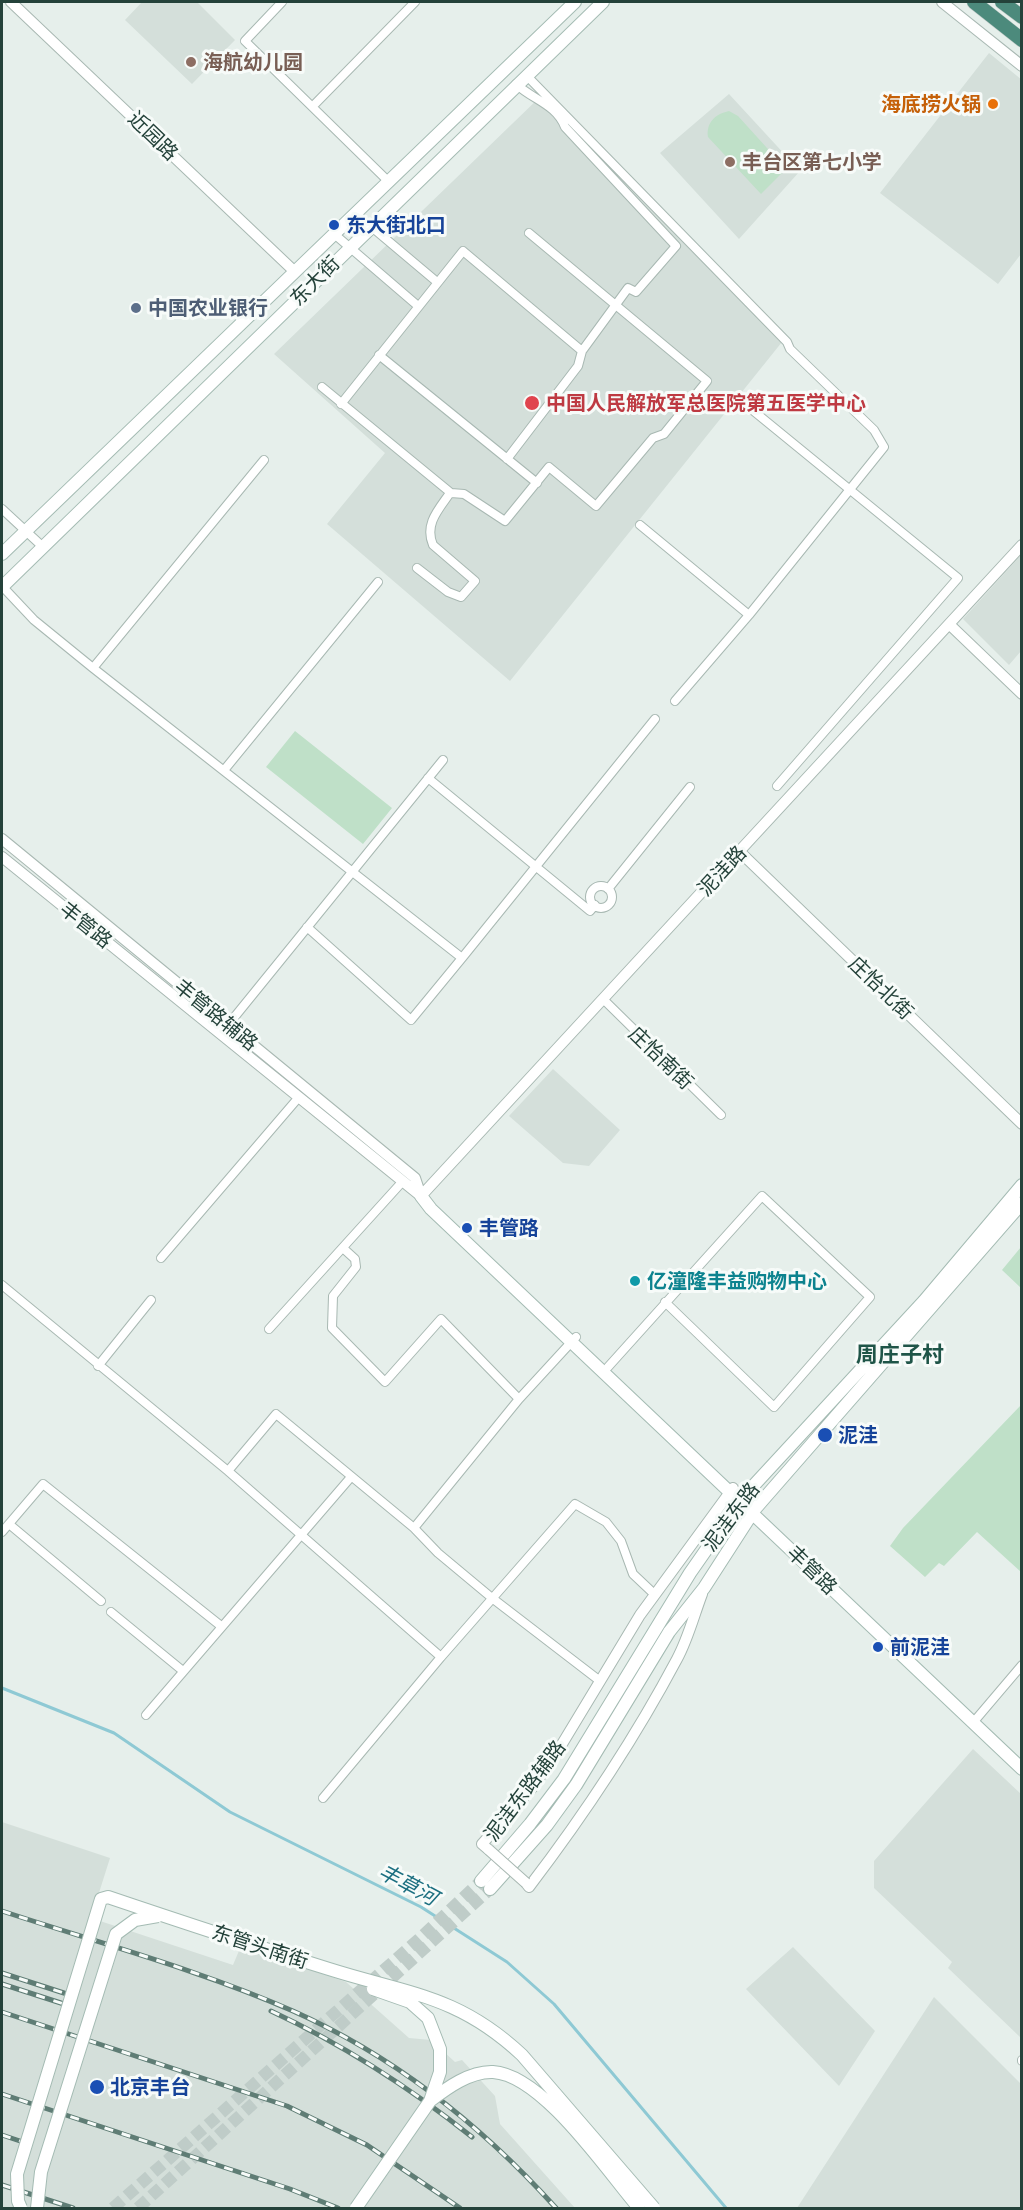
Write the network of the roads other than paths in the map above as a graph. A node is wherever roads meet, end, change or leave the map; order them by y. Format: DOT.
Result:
graph roads {
  1 [pos="11,2"];
  2 [pos="282,2"];
  3 [pos="415,2"];
  4 [pos="575,2"];
  5 [pos="603,2"];
  6 [pos="942,2"];
  7 [pos="974,2"];
  8 [pos="1002,2"];
  9 [pos="1022,17"];
  10 [pos="1022,40"];
  11 [pos="1022,66"];
  12 [pos="526,75"];
  13 [pos="516,84"];
  14 [pos="313,106"];
  15 [pos="388,181"];
  16 [pos="355,213"];
  17 [pos="370,226"];
  18 [pos="333,233"];
  19 [pos="529,233"];
  20 [pos="349,247"];
  21 [pos="294,271"];
  22 [pos="437,282"];
  23 [pos="615,305"];
  24 [pos="417,306"];
  25 [pos="582,351"];
  26 [pos="379,356"];
  27 [pos="322,387"];
  28 [pos="341,404"];
  29 [pos="745,404"];
  30 [pos="507,459"];
  31 [pos="264,460"];
  32 [pos="537,483"];
  33 [pos="850,490"];
  34 [pos="450,493"];
  35 [pos="2,509"];
  36 [pos="640,525"];
  37 [pos="26,529"];
  38 [pos="1022,545"];
  39 [pos="43,547"];
  40 [pos="2,554"];
  41 [pos="417,568"];
  42 [pos="378,582"];
  43 [pos="2,586"];
  44 [pos="749,615"];
  45 [pos="950,625"];
  46 [pos="93,668"];
  47 [pos="1022,694"];
  48 [pos="675,700"];
  49 [pos="655,719"];
  50 [pos="443,760"];
  51 [pos="225,770"];
  52 [pos="428,778"];
  53 [pos="777,786"];
  54 [pos="690,787"];
  55 [pos="2,839"];
  56 [pos="740,852"];
  57 [pos="19,853"];
  58 [pos="2,857"];
  59 [pos="536,866"];
  60 [pos="353,871"];
  61 [pos="33,882"];
  62 [pos="608,889"];
  63 [pos="595,905"];
  64 [pos="308,927"];
  65 [pos="462,958"];
  66 [pos="603,999"];
  67 [pos="228,1025"];
  68 [pos="301,1098"];
  69 [pos="327,1105"];
  70 [pos="721,1115"];
  71 [pos="1022,1124"];
  72 [pos="403,1181"];
  73 [pos="1022,1185"];
  74 [pos="421,1196"];
  75 [pos="1022,1203"];
  76 [pos="344,1249"];
  77 [pos="161,1258"];
  78 [pos="2,1285"];
  79 [pos="151,1300"];
  80 [pos="665,1302"];
  81 [pos="269,1329"];
  82 [pos="574,1339"];
  83 [pos="98,1366"];
  84 [pos="608,1367"];
  85 [pos="519,1399"];
  86 [pos="228,1471"];
  87 [pos="351,1477"];
  88 [pos="732,1490"];
  89 [pos="741,1499"];
  90 [pos="754,1511"];
  91 [pos="9,1524"];
  92 [pos="414,1528"];
  93 [pos="2,1532"];
  94 [pos="300,1533"];
  95 [pos="704,1588"];
  96 [pos="651,1591"];
  97 [pos="492,1598"];
  98 [pos="101,1601"];
  99 [pos="111,1612"];
  100 [pos="221,1626"];
  101 [pos="441,1657"];
  102 [pos="1022,1665"];
  103 [pos="183,1671"];
  104 [pos="600,1681"];
  105 [pos="146,1715"];
  106 [pos="977,1718"];
  107 [pos="1022,1760"];
  108 [pos="1022,1769"];
  109 [pos="323,1798"];
  110 [pos="182,1923"];
  111 [pos="337,1972"];
  112 [pos="430,2101"];
  113 [pos="21,2208"];
  114 [pos="37,2208"];
  115 [pos="356,2208"];
  116 [pos="639,2208"];
  117 [pos="654,2208"];
  1 -- 21 [label="street, 近园路"];
  2 -- 14 [label="street"];
  3 -- 14 [label="street"];
  4 -- 15 [label="main road, 东大街"];
  5 -- 12 [label="main road, 东大街"];
  6 -- 11 [label="street"];
  7 -- 10 [label="highway"];
  8 -- 9 [label="highway"];
  12 -- 13 [label="main road, 东大街"];
  12 -- 33 [label="street"];
  13 -- 17 [label="main road, 东大街"];
  13 -- 23 [label="street"];
  14 -- 15 [label="street"];
  15 -- 16 [label="main road, 东大街"];
  16 -- 17 [label="street"];
  16 -- 18 [label="main road, 东大街"];
  17 -- 20 [label="main road, 东大街"];
  17 -- 22 [label="street"];
  18 -- 20 [label="street"];
  18 -- 21 [label="main road, 东大街"];
  19 -- 23 [label="street"];
  20 -- 24 [label="street"];
  20 -- 39 [label="main road, 东大街"];
  21 -- 37 [label="main road, 东大街"];
  22 -- 24 [label="street"];
  22 -- 25 [label="street"];
  23 -- 25 [label="street"];
  23 -- 32 [label="street"];
  24 -- 26 [label="street"];
  25 -- 30 [label="street"];
  26 -- 28 [label="street"];
  26 -- 30 [label="street"];
  27 -- 28 [label="street"];
  28 -- 34 [label="street"];
  29 -- 33 [label="street"];
  30 -- 32 [label="street"];
  31 -- 46 [label="street"];
  32 -- 34 [label="street"];
  33 -- 44 [label="street"];
  33 -- 53 [label="street"];
  34 -- 41 [label="street"];
  35 -- 37 [label="street"];
  36 -- 44 [label="street"];
  37 -- 39 [label="street"];
  37 -- 40 [label="main road, 东大街"];
  38 -- 45 [label="street, 泥洼路"];
  39 -- 43 [label="main road, 东大街"];
  42 -- 51 [label="street"];
  43 -- 46 [label="street"];
  44 -- 48 [label="street"];
  45 -- 47 [label="street"];
  45 -- 56 [label="street, 泥洼路"];
  46 -- 51 [label="street"];
  49 -- 59 [label="street"];
  50 -- 52 [label="street"];
  51 -- 60 [label="street"];
  52 -- 59 [label="street"];
  52 -- 60 [label="street"];
  54 -- 62 [label="street"];
  55 -- 57 [label="street, 丰管路辅路"];
  56 -- 66 [label="street, 泥洼路"];
  56 -- 71 [label="street, 庄怡北街"];
  57 -- 61 [label="street"];
  57 -- 67 [label="street, 丰管路辅路"];
  58 -- 61 [label="street, 丰管路"];
  59 -- 63 [label="street"];
  59 -- 65 [label="street"];
  60 -- 64 [label="street"];
  60 -- 65 [label="street"];
  61 -- 68 [label="street, 丰管路"];
  62 -- 63 [label="street"];
  62 -- 63 [label="street"];
  64 -- 65 [label="street"];
  64 -- 67 [label="street"];
  66 -- 70 [label="street, 庄怡南街"];
  66 -- 74 [label="street, 泥洼路"];
  67 -- 69 [label="street, 丰管路辅路"];
  68 -- 69 [label="street"];
  68 -- 72 [label="street, 丰管路"];
  68 -- 77 [label="street"];
  69 -- 74 [label="street, 丰管路辅路"];
  72 -- 74 [label="street, 丰管路"];
  72 -- 76 [label="street"];
  73 -- 89 [label="main road, 泥洼东路"];
  74 -- 82 [label="main road, 丰管路"];
  75 -- 90 [label="main road, 泥洼东路"];
  76 -- 81 [label="street"];
  76 -- 85 [label="street"];
  78 -- 83 [label="street"];
  79 -- 83 [label="street"];
  80 -- 80 [label="street"];
  80 -- 84 [label="street"];
  82 -- 84 [label="main road, 丰管路"];
  82 -- 85 [label="street"];
  82 -- 88 [label="main road, 丰管路"];
  83 -- 86 [label="street"];
  84 -- 88 [label="main road, 丰管路"];
  85 -- 92 [label="street"];
  86 -- 87 [label="street"];
  86 -- 94 [label="street"];
  87 -- 92 [label="street"];
  87 -- 94 [label="street"];
  88 -- 89 [label="main road, 丰管路"];
  88 -- 104 [label="street, 泥洼东路辅路"];
  89 -- 90 [label="main road, 丰管路"];
  89 -- 95 [label="main road, 泥洼东路"];
  90 -- 95 [label="main road, 泥洼东路"];
  90 -- 106 [label="main road, 丰管路"];
  90 -- 108 [label="main road, 丰管路"];
  91 -- 93 [label="street"];
  91 -- 98 [label="street"];
  91 -- 100 [label="street"];
  92 -- 97 [label="street"];
  94 -- 100 [label="street"];
  94 -- 101 [label="street"];
  95 -- 104 [label="street, 泥洼东路辅路, bridge"];
  96 -- 97 [label="street"];
  97 -- 101 [label="street"];
  97 -- 104 [label="street"];
  99 -- 103 [label="street"];
  100 -- 103 [label="street"];
  101 -- 109 [label="street"];
  102 -- 106 [label="street"];
  103 -- 105 [label="street"];
  106 -- 107 [label="main road, 丰管路"];
  110 -- 111 [label="main road, 东管头南街, bridge"];
  110 -- 113 [label="main road, 东管头南街, bridge"];
  110 -- 114 [label="main road, bridge"];
  111 -- 112 [label="main road, bridge"];
  111 -- 117 [label="main road, 东管头南街, bridge"];
  112 -- 115 [label="main road, bridge"];
  112 -- 116 [label="main road, bridge"];
}
